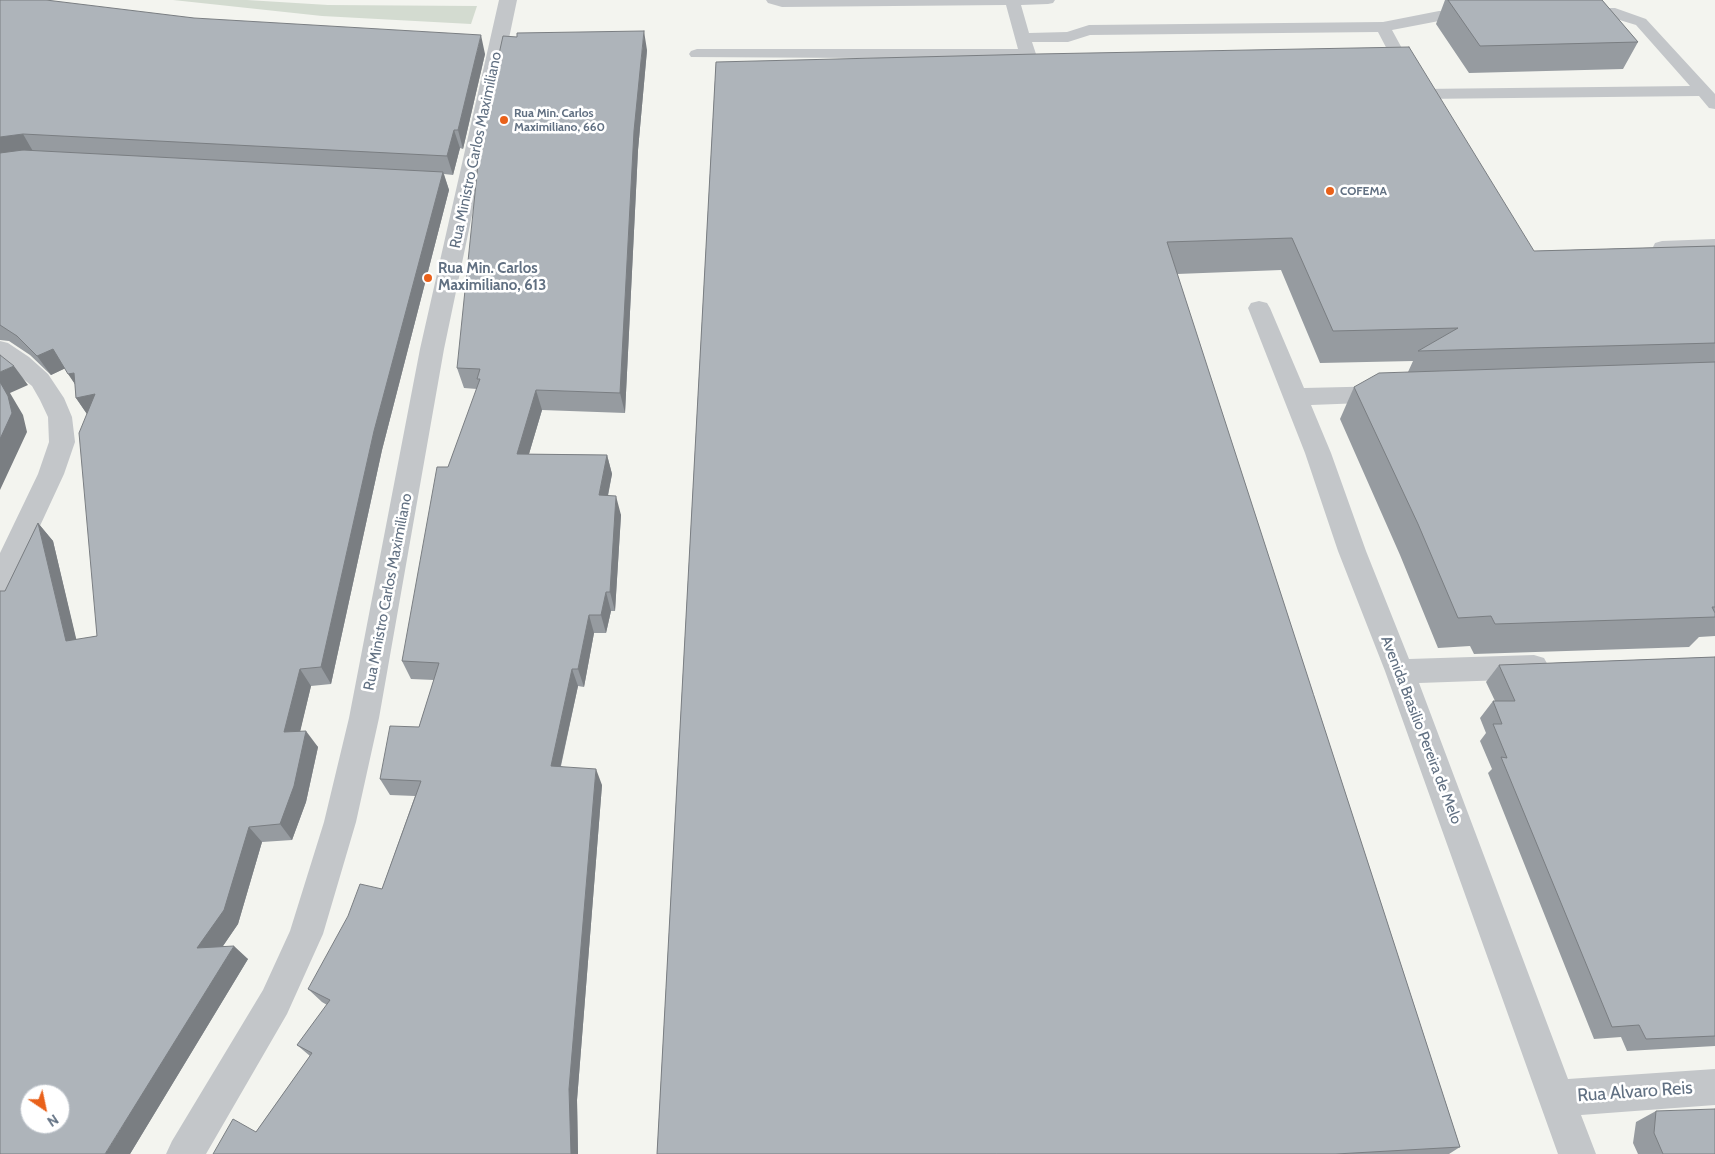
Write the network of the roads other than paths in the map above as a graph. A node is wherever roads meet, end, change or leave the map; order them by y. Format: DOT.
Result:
graph roads {
  1 [pos="508,0"];
  2 [pos="772,0"];
  3 [pos="1048,0"];
  4 [pos="1012,1"];
  5 [pos="1566,14"];
  6 [pos="1488,15"];
  7 [pos="1383,27"];
  8 [pos="1022,38"];
  9 [pos="697,54"];
  10 [pos="1028,54"];
  11 [pos="1033,71"];
  12 [pos="1388,72"];
  13 [pos="1407,72"];
  14 [pos="1703,91"];
  15 [pos="1420,94"];
  16 [pos="1715,104"];
  17 [pos="1430,111"];
  18 [pos="1715,245"];
  19 [pos="1644,248"];
  20 [pos="1259,308"];
  21 [pos="0,349"];
  22 [pos="1410,393"];
  23 [pos="1296,397"];
  24 [pos="0,582"];
  25 [pos="1556,666"];
  26 [pos="1400,671"];
  27 [pos="1715,1087"];
  28 [pos="1556,1098"];
  29 [pos="185,1154"];
  30 [pos="1577,1154"];
  1 -- 29 [label="street, Rua Ministro Carlos Maximiliano"];
  2 -- 4 [label="lane"];
  3 -- 4 [label="lane"];
  4 -- 8 [label="lane"];
  5 -- 14 [label="lane"];
  6 -- 7 [label="lane"];
  7 -- 8 [label="lane"];
  7 -- 13 [label="lane"];
  8 -- 10 [label="lane"];
  9 -- 10 [label="lane"];
  10 -- 11 [label="lane"];
  12 -- 13 [label="lane"];
  13 -- 15 [label="lane"];
  14 -- 15 [label="lane"];
  14 -- 16 [label="lane"];
  15 -- 17 [label="lane"];
  18 -- 19 [label="lane"];
  20 -- 23 [label="street, Avenida Brasilio Pereira de Melo"];
  21 -- 24 [label="street"];
  22 -- 23 [label="street"];
  23 -- 26 [label="street, Avenida Brasilio Pereira de Melo"];
  25 -- 26 [label="street"];
  26 -- 28 [label="street, Avenida Brasilio Pereira de Melo"];
  27 -- 28 [label="street, Rua Alvaro Reis"];
  28 -- 30 [label="street, Avenida Brasilio Pereira de Melo"];
}
